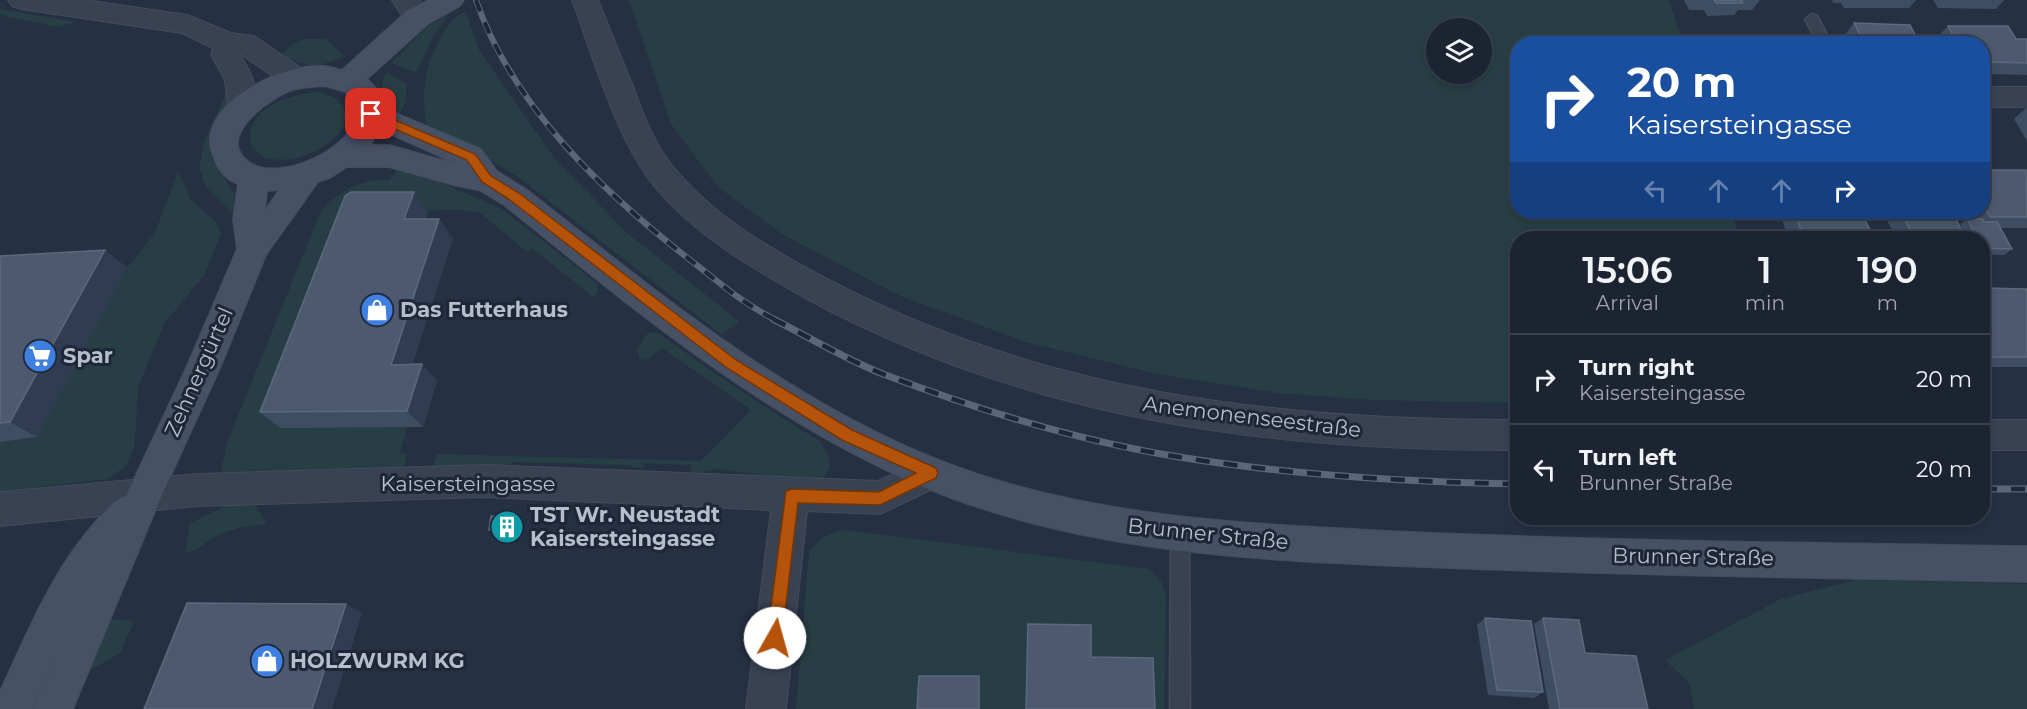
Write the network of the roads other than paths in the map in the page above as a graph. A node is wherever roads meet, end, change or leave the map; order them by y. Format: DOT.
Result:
graph roads {
  1 [pos="21,0"];
  2 [pos="451,0"];
  3 [pos="585,0"];
  4 [pos="412,9"];
  5 [pos="1812,19"];
  6 [pos="1821,36"];
  7 [pos="227,44"];
  8 [pos="297,79"];
  9 [pos="348,81"];
  10 [pos="1990,97"];
  11 [pos="2027,97"];
  12 [pos="242,108"];
  13 [pos="371,114"];
  14 [pos="344,156"];
  15 [pos="306,176"];
  16 [pos="254,178"];
  17 [pos="486,179"];
  18 [pos="253,249"];
  19 [pos="1510,435"];
  20 [pos="1990,435"];
  21 [pos="2027,435"];
  22 [pos="931,473"];
  23 [pos="144,494"];
  24 [pos="792,496"];
  25 [pos="0,509"];
  26 [pos="1180,533"];
  27 [pos="2027,564"];
  28 [pos="12,709"];
  29 [pos="53,709"];
  30 [pos="766,709"];
  31 [pos="1180,709"];
  1 -- 7 [label="street"];
  2 -- 4 [label="main road"];
  3 -- 19 [label="street, Anemonenseestraße"];
  4 -- 9 [label="main road"];
  5 -- 6 [label="lane"];
  7 -- 8 [label="street"];
  7 -- 12 [label="street"];
  8 -- 9 [label="main road"];
  8 -- 12 [label="main road"];
  9 -- 13 [label="main road"];
  10 -- 11 [label="street"];
  12 -- 16 [label="main road"];
  13 -- 14 [label="main road"];
  13 -- 17 [label="main road, Brunner Straße"];
  14 -- 15 [label="main road"];
  14 -- 17 [label="main road, Brunner Straße"];
  15 -- 16 [label="main road"];
  15 -- 18 [label="main road, Zehnergürtel"];
  16 -- 18 [label="main road"];
  17 -- 22 [label="main road, Brunner Straße"];
  18 -- 23 [label="main road, Zehnergürtel"];
  20 -- 21 [label="street"];
  22 -- 24 [label="street, Kaisersteingasse"];
  22 -- 26 [label="main road, Brunner Straße"];
  23 -- 24 [label="street, Kaisersteingasse"];
  23 -- 25 [label="street, Kaisersteingasse"];
  23 -- 28 [label="main road, Zehnergürtel"];
  23 -- 29 [label="main road, Zehnergürtel"];
  24 -- 30 [label="street"];
  26 -- 27 [label="main road, Brunner Straße"];
  26 -- 31 [label="lane"];
}
